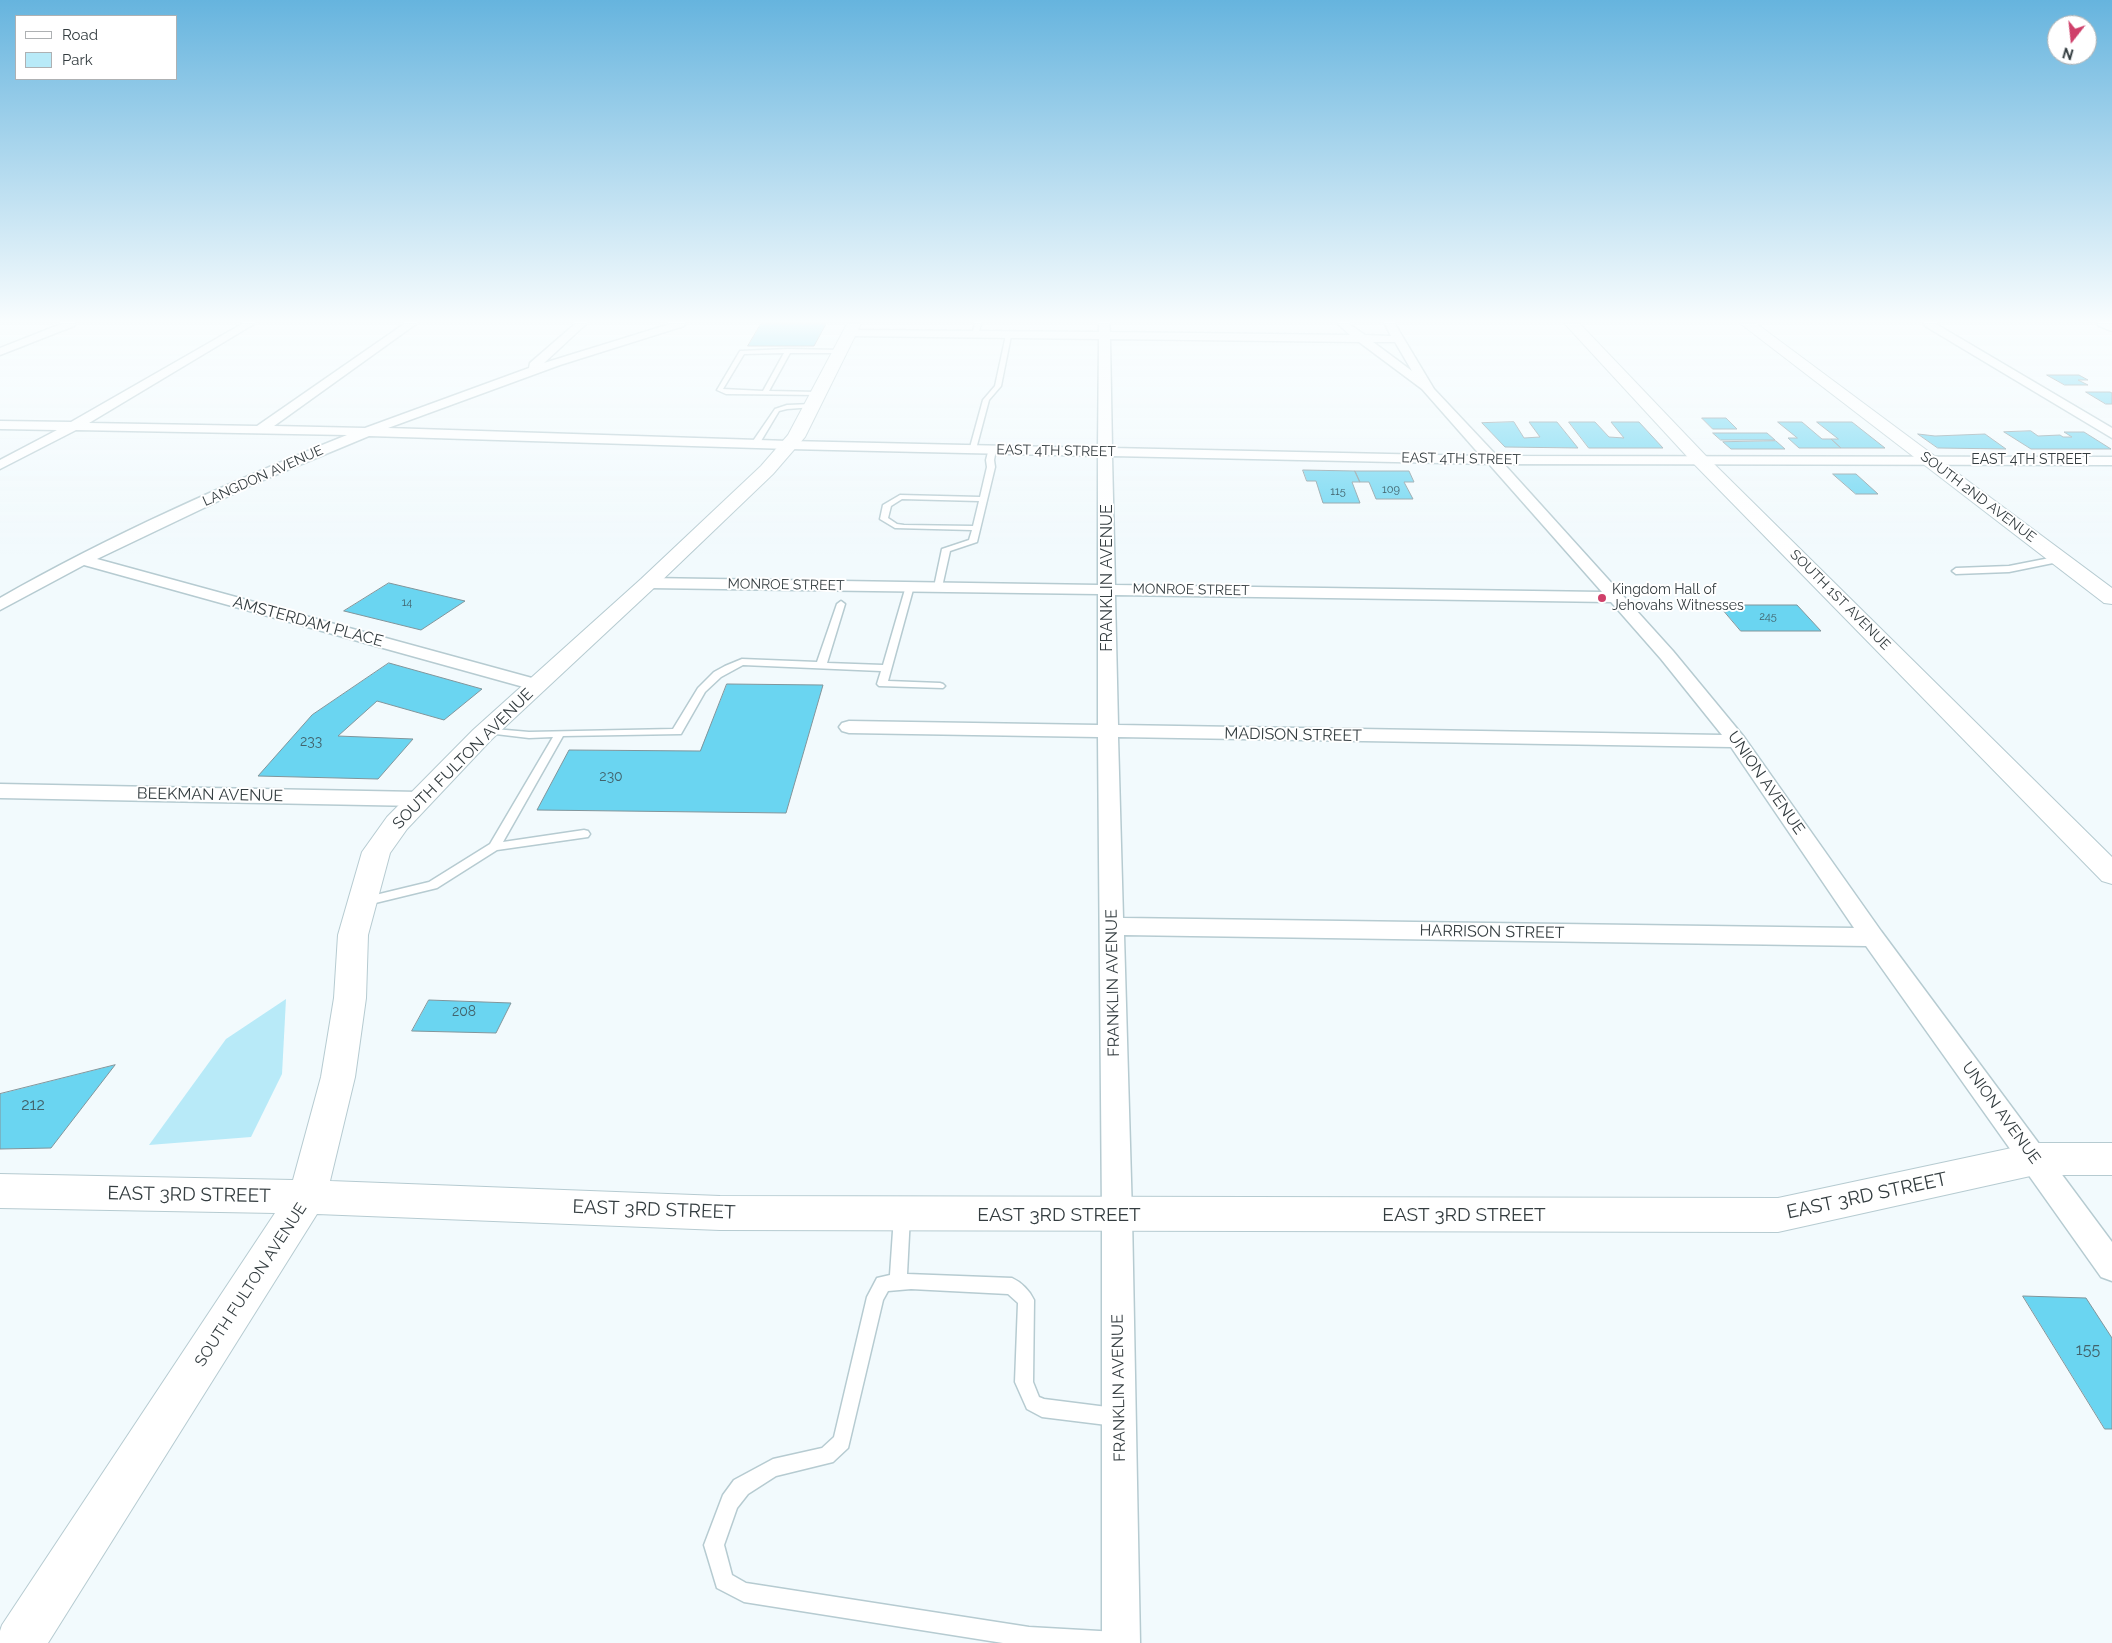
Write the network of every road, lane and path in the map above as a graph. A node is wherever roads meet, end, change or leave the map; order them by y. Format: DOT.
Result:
graph roads {
  1 [pos="815,400"];
  2 [pos="117,401"];
  3 [pos="302,401"];
  4 [pos="449,401"];
  5 [pos="812,401"];
  6 [pos="986,401"];
  7 [pos="1105,401"];
  8 [pos="1438,401"];
  9 [pos="1644,401"];
  10 [pos="1851,401"];
  11 [pos="2057,401"];
  12 [pos="0,425"];
  13 [pos="74,426"];
  14 [pos="260,430"];
  15 [pos="366,432"];
  16 [pos="2112,434"];
  17 [pos="754,444"];
  18 [pos="789,445"];
  19 [pos="972,449"];
  20 [pos="992,450"];
  21 [pos="1106,452"];
  22 [pos="1493,460"];
  23 [pos="1700,460"];
  24 [pos="1930,460"];
  25 [pos="2112,461"];
  26 [pos="0,465"];
  27 [pos="984,499"];
  28 [pos="976,528"];
  29 [pos="2060,559"];
  30 [pos="82,560"];
  31 [pos="1956,570"];
  32 [pos="648,583"];
  33 [pos="910,586"];
  34 [pos="938,587"];
  35 [pos="1107,589"];
  36 [pos="1614,597"];
  37 [pos="2112,598"];
  38 [pos="841,604"];
  39 [pos="0,605"];
  40 [pos="821,666"];
  41 [pos="887,668"];
  42 [pos="534,686"];
  43 [pos="940,686"];
  44 [pos="849,727"];
  45 [pos="487,730"];
  46 [pos="1108,732"];
  47 [pos="560,733"];
  48 [pos="1737,741"];
  49 [pos="0,791"];
  50 [pos="419,799"];
  51 [pos="584,834"];
  52 [pos="494,847"];
  53 [pos="2112,874"];
  54 [pos="362,902"];
  55 [pos="1112,926"];
  56 [pos="1873,937"];
  57 [pos="2035,1159"];
  58 [pos="2112,1159"];
  59 [pos="0,1191"];
  60 [pos="307,1197"];
  61 [pos="902,1214"];
  62 [pos="1117,1215"];
  63 [pos="2112,1267"];
  64 [pos="898,1281"];
  65 [pos="1120,1417"];
  66 [pos="1122,1642"];
  67 [pos="20,1643"];
  1 -- 18 [label="street, SOUTH FULTON AVENUE"];
  2 -- 13 [label="street"];
  3 -- 14 [label="street"];
  4 -- 15 [label="street, LANGDON AVENUE"];
  5 -- 17 [label="lane"];
  6 -- 19 [label="lane"];
  7 -- 21 [label="street, FRANKLIN AVENUE"];
  8 -- 22 [label="street, UNION AVENUE"];
  9 -- 23 [label="street, SOUTH 1ST AVENUE"];
  10 -- 24 [label="street, SOUTH 2ND AVENUE"];
  11 -- 16 [label="street"];
  12 -- 13 [label="street, EAST 4TH STREET"];
  13 -- 14 [label="street, EAST 4TH STREET"];
  13 -- 26 [label="street"];
  14 -- 15 [label="street, EAST 4TH STREET"];
  15 -- 17 [label="street, EAST 4TH STREET"];
  15 -- 30 [label="street, LANGDON AVENUE"];
  17 -- 18 [label="street, EAST 4TH STREET"];
  18 -- 19 [label="street, EAST 4TH STREET"];
  18 -- 32 [label="street, SOUTH FULTON AVENUE"];
  19 -- 20 [label="street, EAST 4TH STREET"];
  20 -- 21 [label="street, EAST 4TH STREET"];
  20 -- 27 [label="lane"];
  21 -- 22 [label="street, EAST 4TH STREET"];
  21 -- 35 [label="street, FRANKLIN AVENUE"];
  22 -- 23 [label="street, EAST 4TH STREET"];
  22 -- 36 [label="street, UNION AVENUE"];
  23 -- 24 [label="street, EAST 4TH STREET"];
  23 -- 53 [label="street, SOUTH 1ST AVENUE"];
  24 -- 25 [label="street, EAST 4TH STREET"];
  24 -- 29 [label="street, SOUTH 2ND AVENUE"];
  27 -- 28 [label="lane"];
  27 -- 28 [label="lane"];
  28 -- 34 [label="lane"];
  29 -- 31 [label="lane"];
  29 -- 37 [label="street, SOUTH 2ND AVENUE"];
  30 -- 39 [label="street, LANGDON AVENUE"];
  30 -- 42 [label="street, AMSTERDAM PLACE"];
  32 -- 33 [label="street, MONROE STREET"];
  32 -- 42 [label="street, SOUTH FULTON AVENUE"];
  33 -- 34 [label="street, MONROE STREET"];
  33 -- 41 [label="lane"];
  34 -- 35 [label="street, MONROE STREET"];
  35 -- 36 [label="street, MONROE STREET"];
  35 -- 46 [label="street, FRANKLIN AVENUE"];
  36 -- 48 [label="street, UNION AVENUE"];
  38 -- 40 [label="lane"];
  40 -- 41 [label="lane"];
  40 -- 47 [label="lane"];
  41 -- 43 [label="lane"];
  42 -- 45 [label="street, SOUTH FULTON AVENUE"];
  44 -- 46 [label="street, MADISON STREET"];
  45 -- 47 [label="lane"];
  45 -- 50 [label="street, SOUTH FULTON AVENUE"];
  46 -- 48 [label="street, MADISON STREET"];
  46 -- 55 [label="street, FRANKLIN AVENUE"];
  47 -- 52 [label="lane"];
  48 -- 56 [label="street, UNION AVENUE"];
  49 -- 50 [label="street, BEEKMAN AVENUE"];
  50 -- 54 [label="street, SOUTH FULTON AVENUE"];
  51 -- 52 [label="lane"];
  52 -- 54 [label="lane"];
  54 -- 60 [label="street, SOUTH FULTON AVENUE"];
  55 -- 56 [label="street, HARRISON STREET"];
  55 -- 62 [label="street, FRANKLIN AVENUE"];
  56 -- 57 [label="street, UNION AVENUE"];
  57 -- 58 [label="street, EAST 3RD STREET"];
  57 -- 62 [label="street, EAST 3RD STREET"];
  57 -- 63 [label="street, UNION AVENUE"];
  59 -- 60 [label="street, EAST 3RD STREET"];
  60 -- 61 [label="street, EAST 3RD STREET"];
  60 -- 67 [label="street, SOUTH FULTON AVENUE"];
  61 -- 62 [label="street, EAST 3RD STREET"];
  61 -- 64 [label="lane"];
  62 -- 65 [label="street, FRANKLIN AVENUE"];
  64 -- 65 [label="lane"];
  64 -- 66 [label="lane"];
  65 -- 66 [label="street, FRANKLIN AVENUE"];
}
